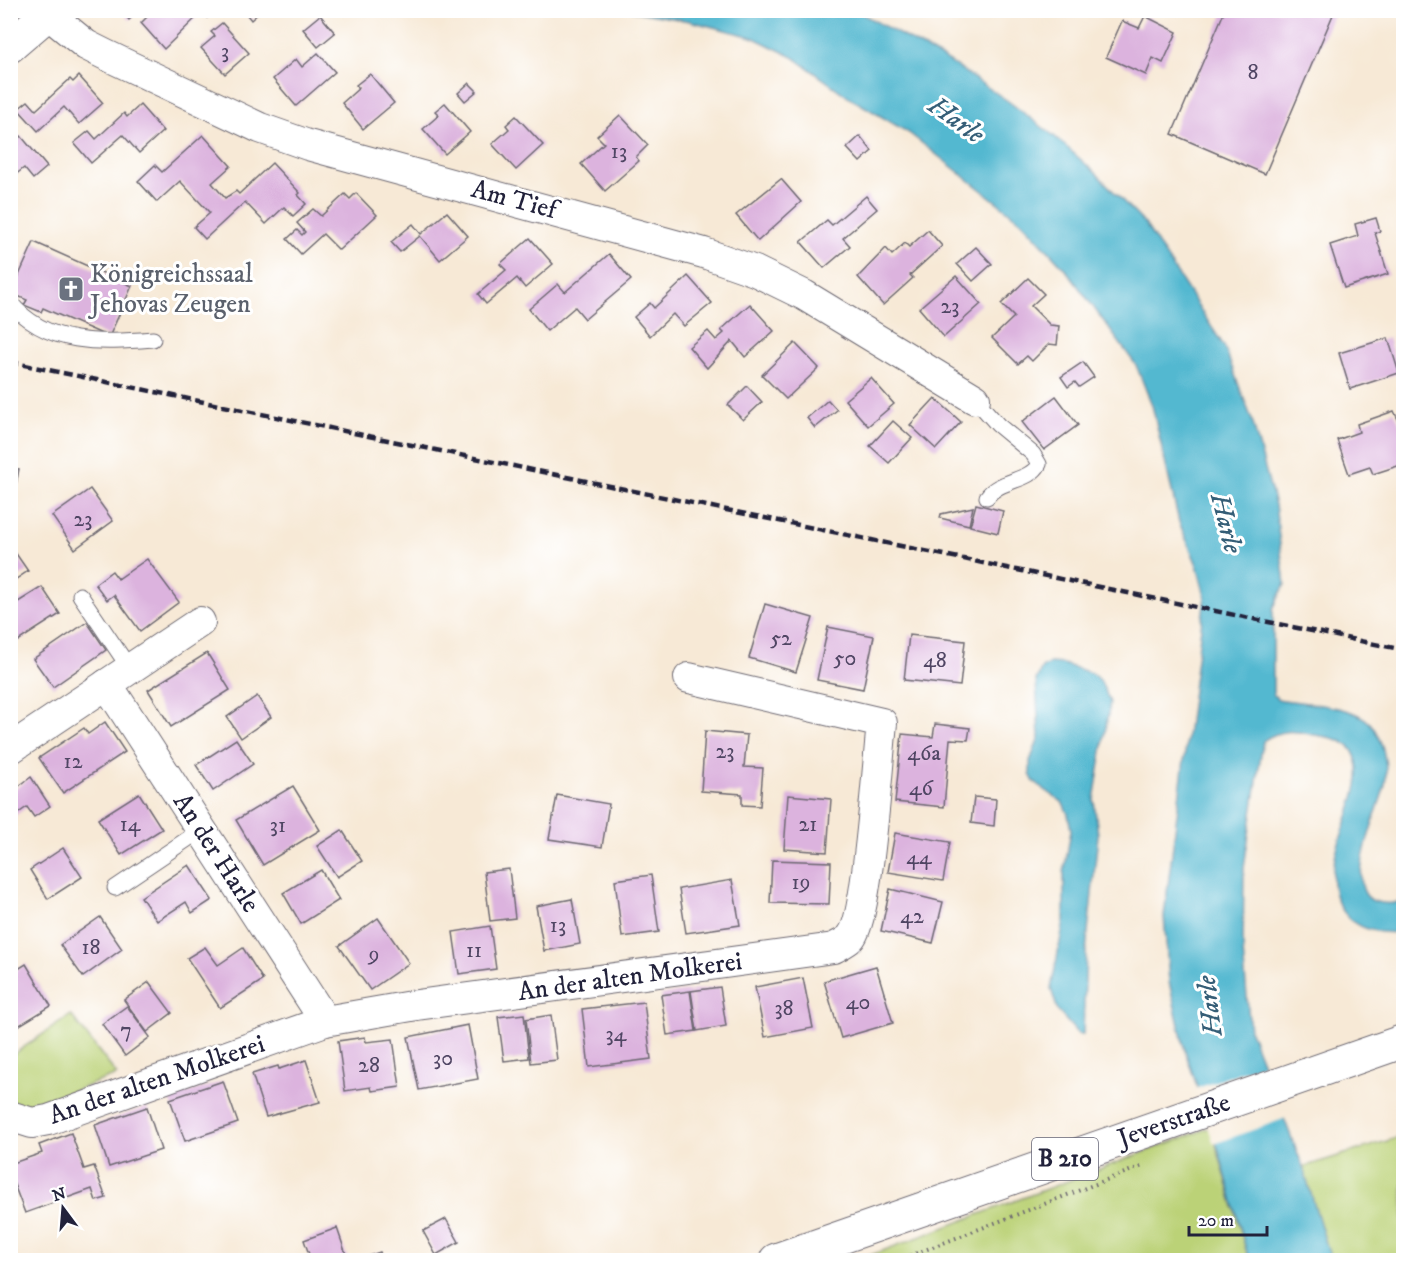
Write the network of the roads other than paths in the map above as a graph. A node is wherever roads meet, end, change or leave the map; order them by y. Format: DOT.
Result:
graph roads {
  1 [pos="50,12"];
  2 [pos="10,46"];
  3 [pos="10,302"];
  4 [pos="153,339"];
  5 [pos="975,399"];
  6 [pos="987,496"];
  7 [pos="80,595"];
  8 [pos="200,622"];
  9 [pos="118,677"];
  10 [pos="689,678"];
  11 [pos="10,749"];
  12 [pos="201,830"];
  13 [pos="115,888"];
  14 [pos="326,1021"];
  15 [pos="1404,1041"];
  16 [pos="12,1121"];
  17 [pos="776,1260"];
  1 -- 2 [label="main road"];
  1 -- 5 [label="street, Am Tief"];
  3 -- 4 [label="lane"];
  5 -- 6 [label="lane"];
  7 -- 9 [label="lane"];
  8 -- 9 [label="street"];
  9 -- 11 [label="street"];
  9 -- 12 [label="street, An der Harle"];
  10 -- 14 [label="street, An der alten Molkerei"];
  12 -- 13 [label="lane"];
  12 -- 14 [label="street, An der Harle"];
  14 -- 16 [label="street, An der alten Molkerei"];
  15 -- 17 [label="main road, Jeverstraße / B 210"];
}
